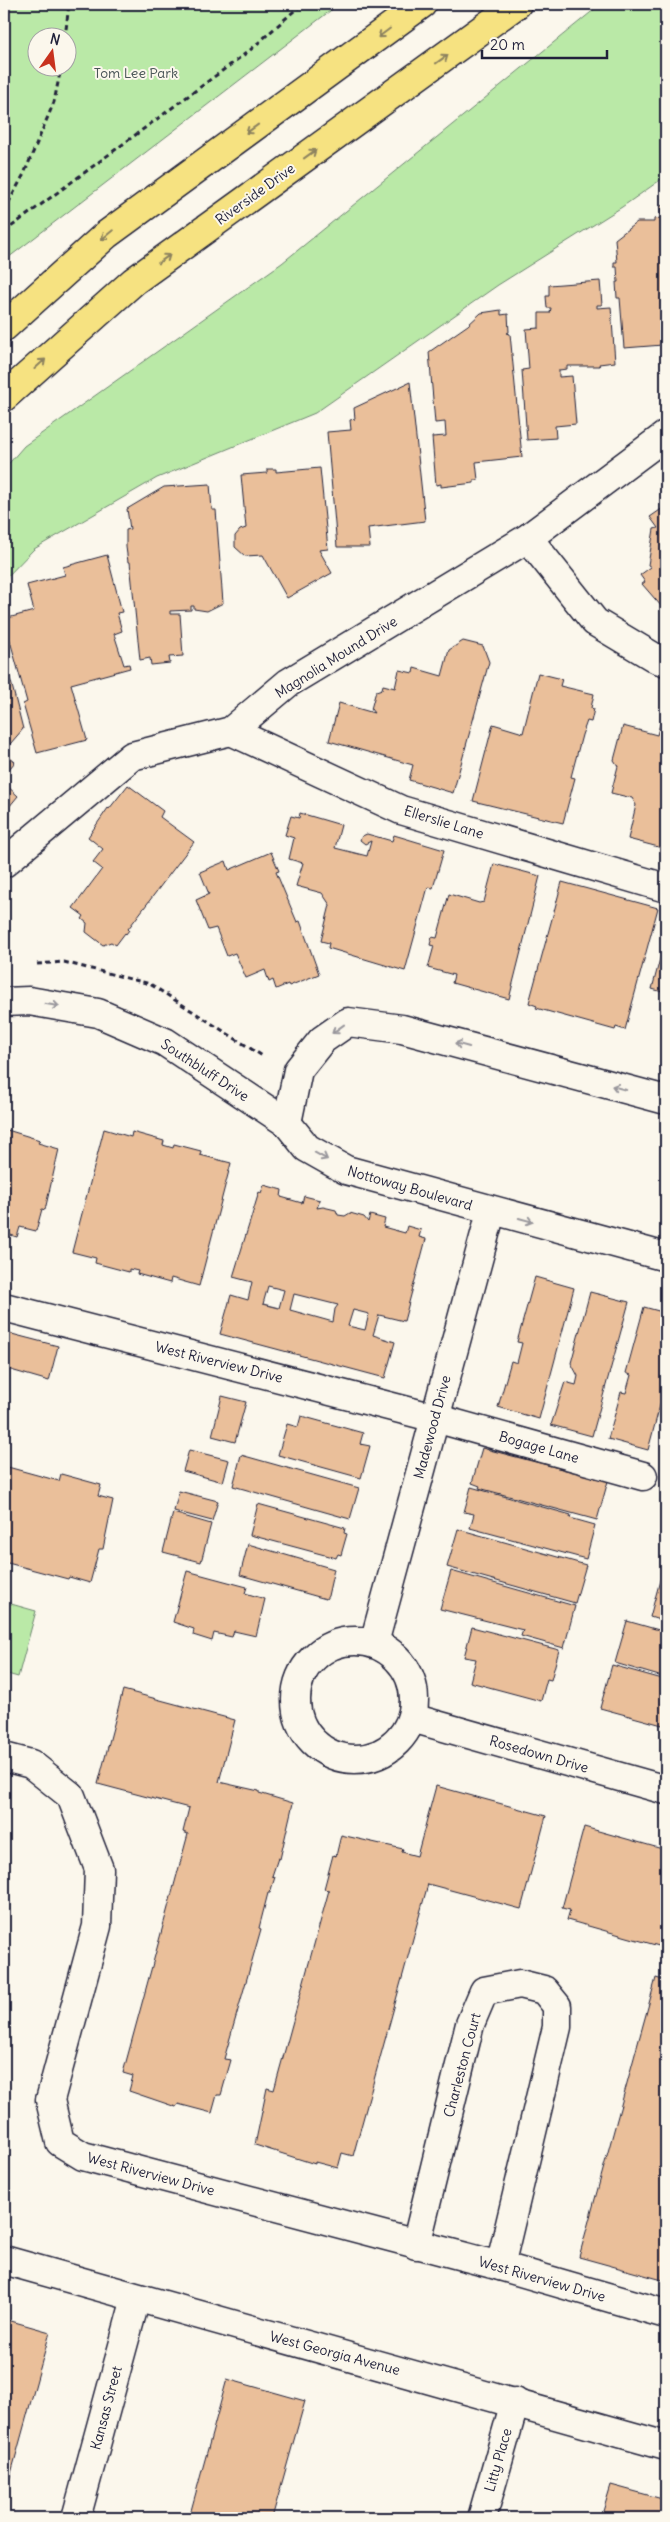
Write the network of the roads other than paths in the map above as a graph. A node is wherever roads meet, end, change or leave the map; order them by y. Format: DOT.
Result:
graph roads {
  1 [pos="422,4"];
  2 [pos="517,4"];
  3 [pos="4,327"];
  4 [pos="4,396"];
  5 [pos="666,435"];
  6 [pos="528,538"];
  7 [pos="666,662"];
  8 [pos="231,731"];
  9 [pos="4,863"];
  10 [pos="666,888"];
  11 [pos="4,1002"];
  12 [pos="666,1100"];
  13 [pos="287,1123"];
  14 [pos="491,1212"];
  15 [pos="666,1257"];
  16 [pos="4,1307"];
  17 [pos="435,1418"];
  18 [pos="643,1476"];
  19 [pos="374,1643"];
  20 [pos="412,1718"];
  21 [pos="4,1757"];
  22 [pos="666,1790"];
  23 [pos="416,2245"];
  24 [pos="4,2260"];
  25 [pos="500,2266"];
  26 [pos="136,2298"];
  27 [pos="666,2314"];
  28 [pos="516,2402"];
  29 [pos="666,2446"];
  30 [pos="76,2518"];
  31 [pos="482,2518"];
  1 -- 3 [label="main road, one-way"];
  4 -- 2 [label="main road, Riverside Drive, one-way"];
  5 -- 6 [label="street, Magnolia Mound Drive"];
  6 -- 7 [label="street"];
  6 -- 8 [label="street, Magnolia Mound Drive"];
  8 -- 9 [label="street, Magnolia Mound Drive"];
  8 -- 10 [label="street, Ellerslie Lane"];
  11 -- 13 [label="street, Southbluff Drive, one-way"];
  12 -- 13 [label="street, one-way"];
  13 -- 14 [label="street, Nottoway Boulevard, one-way"];
  14 -- 15 [label="street, Nottoway Boulevard, one-way"];
  14 -- 17 [label="street, Madewood Drive"];
  16 -- 17 [label="street, West Riverview Drive"];
  17 -- 18 [label="street, Bogage Lane"];
  17 -- 19 [label="street, Madewood Drive"];
  19 -- 20 [label="street"];
  19 -- 20 [label="street"];
  20 -- 22 [label="street, Rosedown Drive"];
  21 -- 23 [label="street, West Riverview Drive"];
  23 -- 25 [label="street, West Riverview Drive"];
  23 -- 25 [label="street, Charleston Court"];
  24 -- 26 [label="street, West Georgia Avenue"];
  25 -- 27 [label="street, West Riverview Drive"];
  26 -- 28 [label="street, West Georgia Avenue"];
  26 -- 30 [label="street, Kansas Street"];
  28 -- 29 [label="street, West Georgia Avenue"];
  28 -- 31 [label="street, Litty Place"];
}
